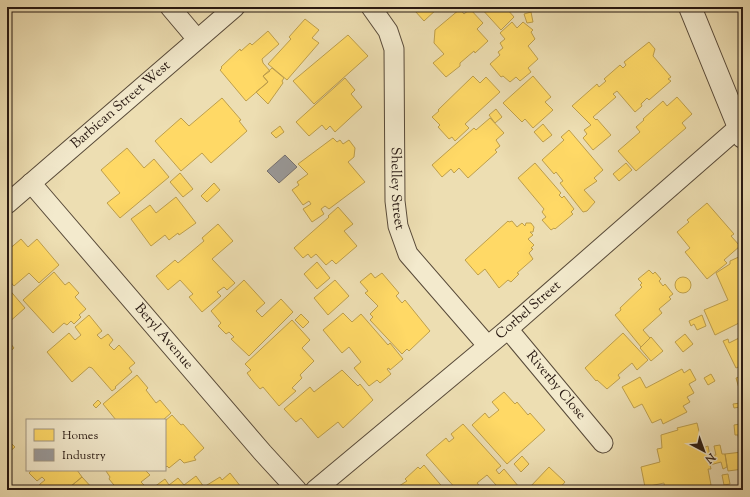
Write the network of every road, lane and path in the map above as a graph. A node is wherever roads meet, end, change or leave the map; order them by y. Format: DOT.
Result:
graph roads {
  1 [pos="170,7"];
  2 [pos="235,7"];
  3 [pos="371,7"];
  4 [pos="690,7"];
  5 [pos="197,39"];
  6 [pos="741,132"];
  7 [pos="31,183"];
  8 [pos="7,204"];
  9 [pos="508,329"];
  10 [pos="487,345"];
  11 [pos="603,443"];
  12 [pos="297,490"];
  13 [pos="314,490"];
  1 -- 5 [label="street"];
  2 -- 5 [label="street, Barbican Street West"];
  3 -- 10 [label="street, Shelley Street"];
  4 -- 6 [label="street"];
  5 -- 7 [label="street, Barbican Street West"];
  6 -- 9 [label="street, Corbel Street"];
  7 -- 8 [label="street, Barbican Street West"];
  7 -- 12 [label="street, Beryl Avenue"];
  9 -- 10 [label="street, Corbel Street"];
  9 -- 11 [label="street, Riverby Close"];
  10 -- 13 [label="street, Corbel Street"];
}
